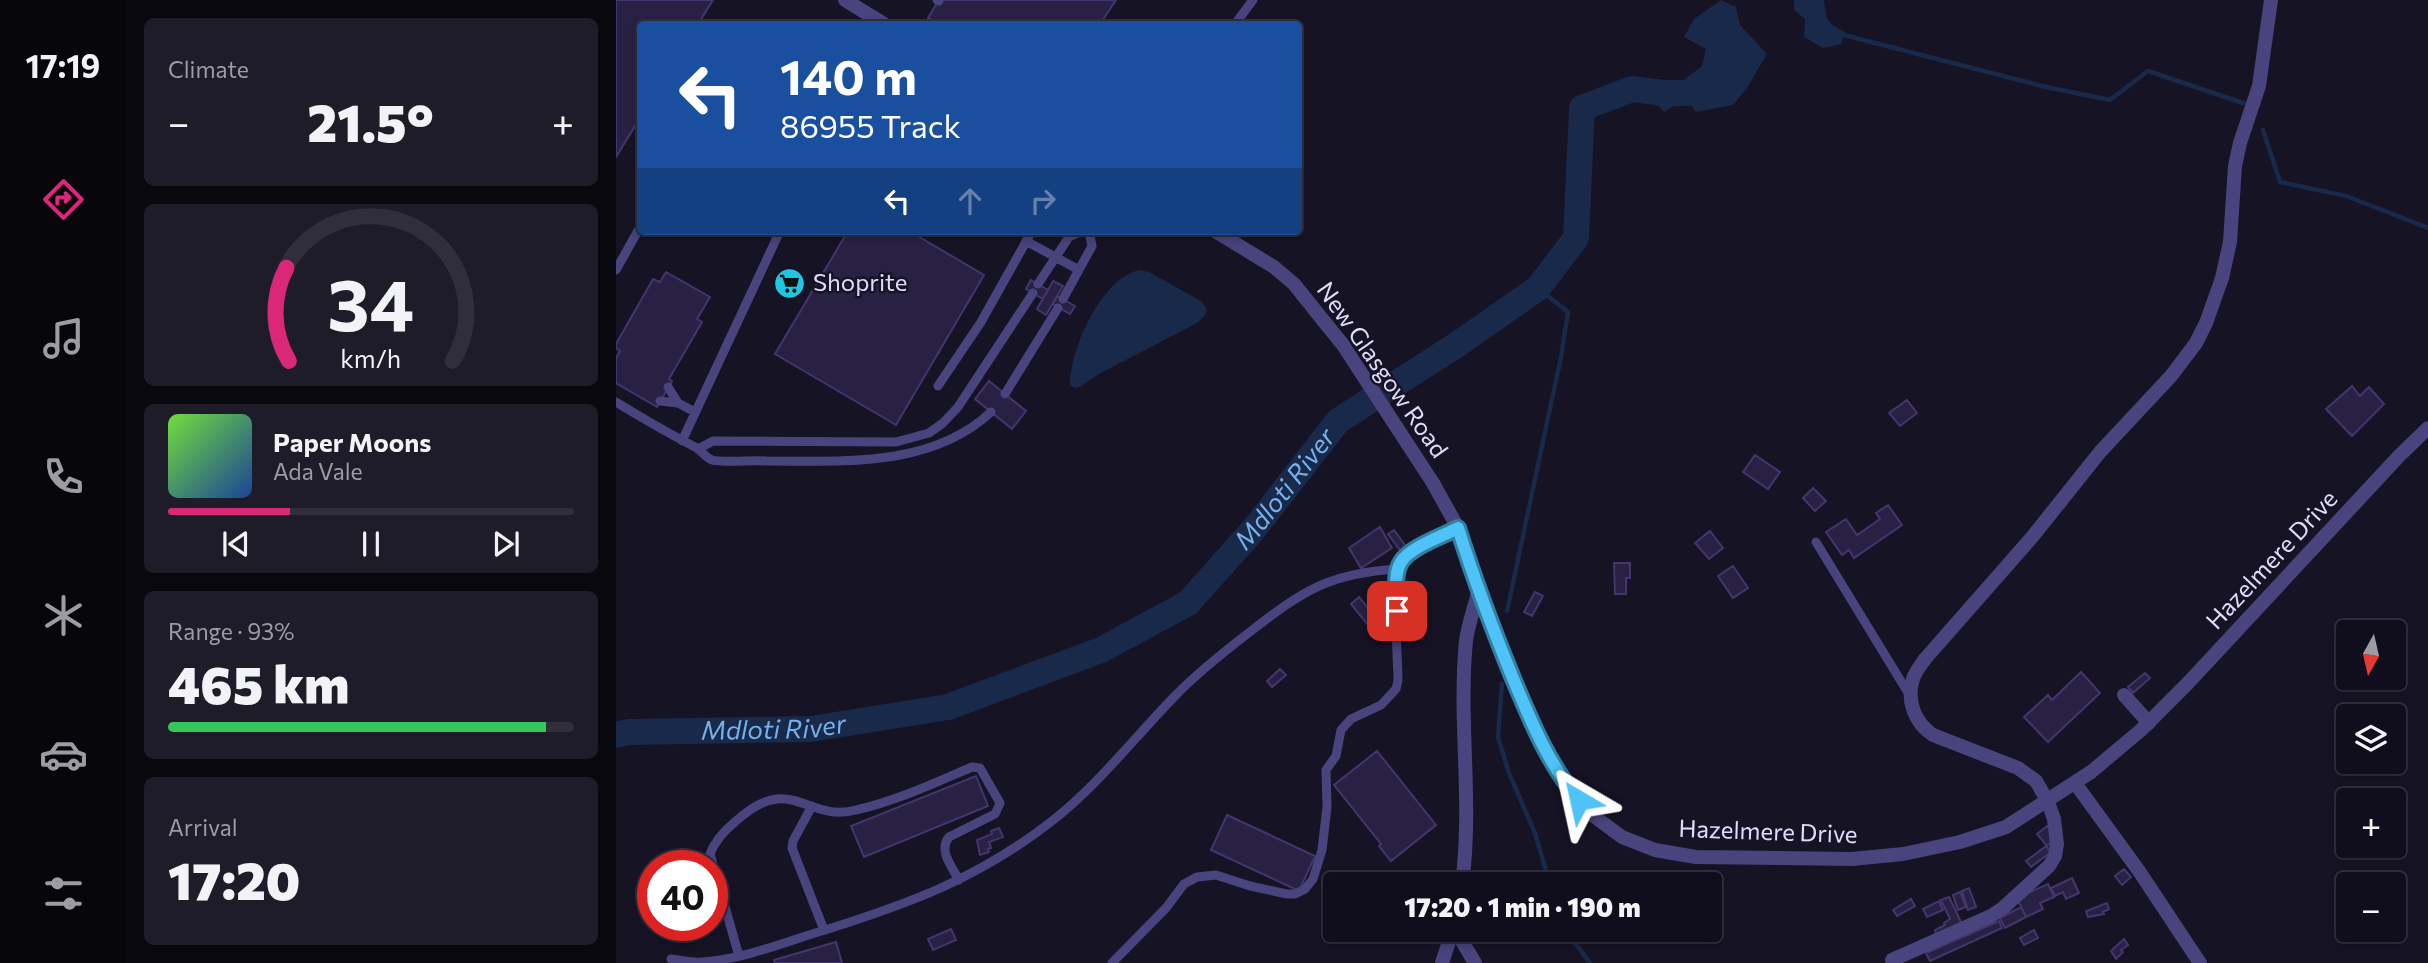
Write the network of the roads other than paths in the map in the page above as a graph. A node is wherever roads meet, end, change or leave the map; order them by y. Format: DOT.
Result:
graph roads {
  1 [pos="845,0"];
  2 [pos="1254,0"];
  3 [pos="2271,0"];
  4 [pos="879,21"];
  5 [pos="1237,21"];
  6 [pos="637,232"];
  7 [pos="778,235"];
  8 [pos="1030,235"];
  9 [pos="1073,235"];
  10 [pos="1090,235"];
  11 [pos="1222,235"];
  12 [pos="1026,241"];
  13 [pos="1055,257"];
  14 [pos="616,270"];
  15 [pos="1079,270"];
  16 [pos="938,386"];
  17 [pos="668,387"];
  18 [pos="1005,394"];
  19 [pos="660,401"];
  20 [pos="616,402"];
  21 [pos="678,403"];
  22 [pos="695,412"];
  23 [pos="991,412"];
  24 [pos="2428,428"];
  25 [pos="682,441"];
  26 [pos="698,449"];
  27 [pos="1458,528"];
  28 [pos="1815,542"];
  29 [pos="1398,569"];
  30 [pos="1478,593"];
  31 [pos="2124,695"];
  32 [pos="1911,697"];
  33 [pos="2149,723"];
  34 [pos="2075,783"];
  35 [pos="2048,802"];
  36 [pos="812,806"];
  37 [pos="1463,872"];
  38 [pos="959,880"];
  39 [pos="824,930"];
  40 [pos="1449,942"];
  41 [pos="1462,942"];
  42 [pos="739,956"];
  43 [pos="671,959"];
  44 [pos="1892,960"];
  45 [pos="1112,963"];
  46 [pos="1442,963"];
  47 [pos="1475,963"];
  48 [pos="2200,963"];
  1 -- 4 [label="street"];
  2 -- 5 [label="lane"];
  3 -- 32 [label="street"];
  6 -- 14 [label="lane"];
  7 -- 22 [label="lane"];
  8 -- 12 [label="lane"];
  9 -- 13 [label="lane"];
  10 -- 15 [label="lane"];
  11 -- 27 [label="street, New Glasgow Road"];
  12 -- 13 [label="lane"];
  12 -- 16 [label="lane"];
  13 -- 15 [label="lane"];
  13 -- 26 [label="lane"];
  15 -- 18 [label="lane"];
  17 -- 21 [label="lane"];
  19 -- 21 [label="lane"];
  20 -- 25 [label="lane"];
  21 -- 22 [label="lane"];
  22 -- 25 [label="lane"];
  23 -- 26 [label="lane"];
  24 -- 33 [label="street, Hazelmere Drive"];
  25 -- 26 [label="lane"];
  27 -- 29 [label="lane"];
  27 -- 30 [label="street, Hazelmere Drive"];
  28 -- 32 [label="lane"];
  29 -- 38 [label="lane"];
  29 -- 45 [label="lane"];
  30 -- 35 [label="street, Hazelmere Drive"];
  30 -- 37 [label="street"];
  31 -- 33 [label="street"];
  32 -- 35 [label="street"];
  33 -- 34 [label="street, Hazelmere Drive"];
  34 -- 35 [label="street, Hazelmere Drive"];
  34 -- 48 [label="street"];
  35 -- 44 [label="street"];
  36 -- 38 [label="lane"];
  36 -- 39 [label="lane"];
  36 -- 42 [label="lane"];
  38 -- 39 [label="lane"];
  39 -- 42 [label="lane"];
  40 -- 46 [label="street"];
  41 -- 47 [label="street"];
  42 -- 43 [label="lane"];
}
